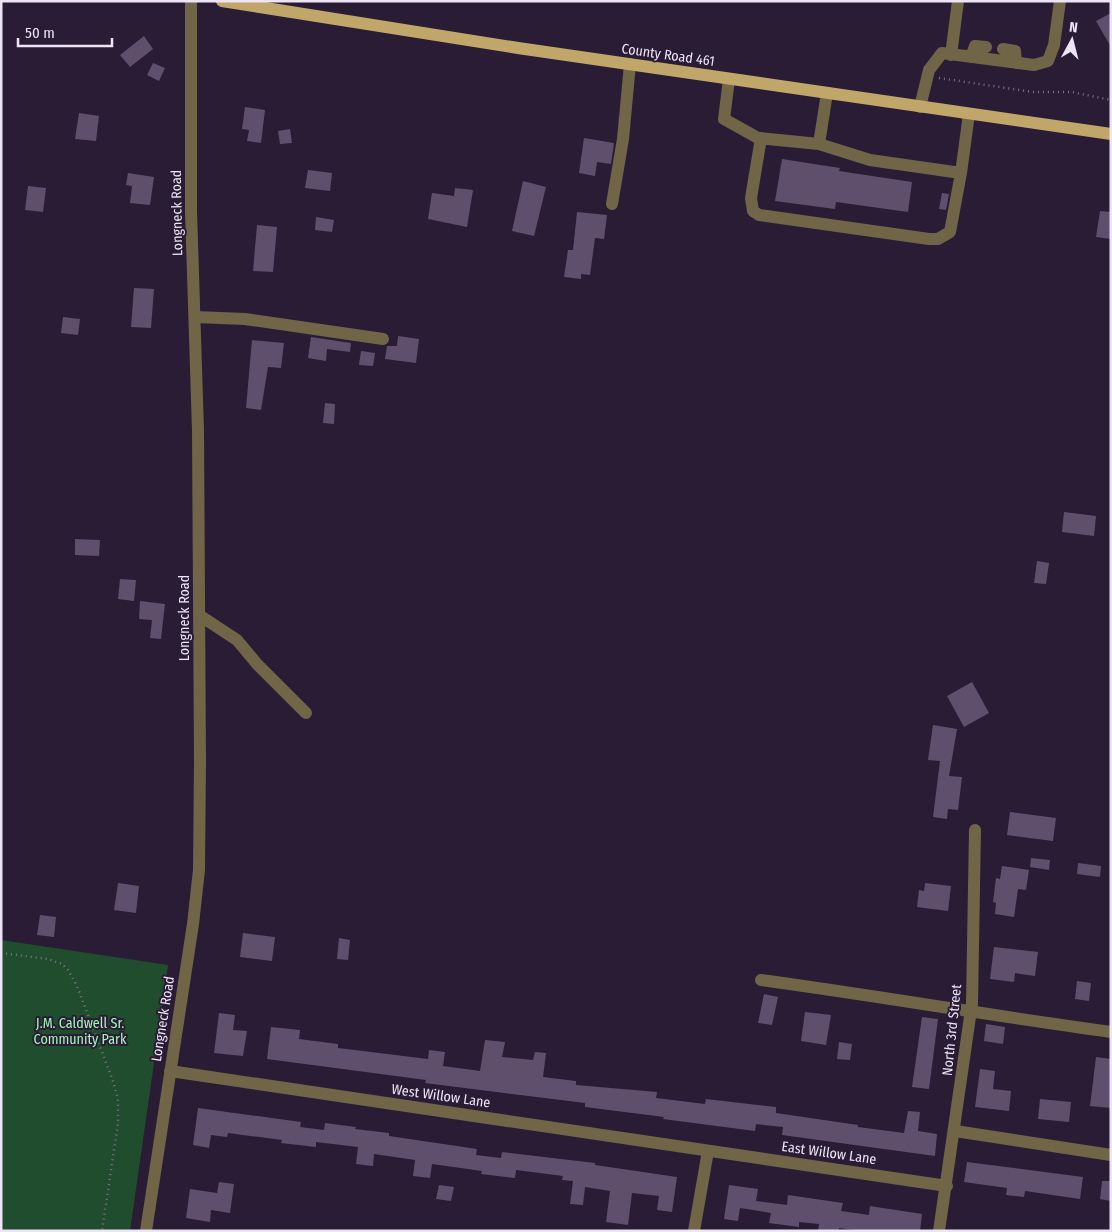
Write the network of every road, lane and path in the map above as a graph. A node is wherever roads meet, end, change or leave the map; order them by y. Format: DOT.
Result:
graph roads {
  1 [pos="191,1"];
  2 [pos="222,1"];
  3 [pos="958,1"];
  4 [pos="1060,1"];
  5 [pos="986,47"];
  6 [pos="1003,49"];
  7 [pos="951,54"];
  8 [pos="971,57"];
  9 [pos="1016,63"];
  10 [pos="630,64"];
  11 [pos="927,75"];
  12 [pos="729,79"];
  13 [pos="827,93"];
  14 [pos="1111,100"];
  15 [pos="920,107"];
  16 [pos="969,114"];
  17 [pos="1111,134"];
  18 [pos="760,138"];
  19 [pos="819,144"];
  20 [pos="960,173"];
  21 [pos="612,204"];
  22 [pos="195,317"];
  23 [pos="383,339"];
  24 [pos="199,615"];
  25 [pos="306,713"];
  26 [pos="974,830"];
  27 [pos="1,953"];
  28 [pos="761,980"];
  29 [pos="971,1013"];
  30 [pos="1111,1032"];
  31 [pos="170,1071"];
  32 [pos="955,1131"];
  33 [pos="708,1151"];
  34 [pos="1111,1155"];
  35 [pos="947,1186"];
  36 [pos="102,1231"];
  37 [pos="146,1231"];
  38 [pos="694,1231"];
  39 [pos="939,1231"];
  1 -- 22 [label="street, Longneck Road"];
  2 -- 10 [label="main road, County Road 461"];
  3 -- 7 [label="street"];
  4 -- 9 [label="street"];
  5 -- 8 [label="street"];
  6 -- 9 [label="street"];
  7 -- 8 [label="street"];
  7 -- 11 [label="street"];
  8 -- 9 [label="street"];
  10 -- 12 [label="main road, County Road 461"];
  10 -- 21 [label="street"];
  11 -- 14 [label="path"];
  11 -- 15 [label="street"];
  12 -- 13 [label="main road, County Road 461"];
  12 -- 18 [label="street"];
  13 -- 15 [label="main road, County Road 461"];
  13 -- 19 [label="street"];
  15 -- 16 [label="main road, County Road 461"];
  16 -- 17 [label="main road, County Road 461"];
  16 -- 20 [label="street"];
  18 -- 19 [label="street"];
  18 -- 20 [label="street"];
  19 -- 20 [label="street"];
  22 -- 23 [label="street"];
  22 -- 24 [label="street, Longneck Road"];
  24 -- 25 [label="street"];
  24 -- 31 [label="street, Longneck Road"];
  26 -- 29 [label="street, North 3rd Street"];
  27 -- 36 [label="path"];
  28 -- 29 [label="street"];
  29 -- 30 [label="street"];
  29 -- 32 [label="street, North 3rd Street"];
  31 -- 33 [label="street, West Willow Lane"];
  31 -- 37 [label="street, Longneck Road"];
  32 -- 34 [label="street"];
  32 -- 35 [label="street, North 3rd Street"];
  33 -- 35 [label="street, East Willow Lane"];
  33 -- 38 [label="street"];
  35 -- 39 [label="street, North 3rd Street"];
}
